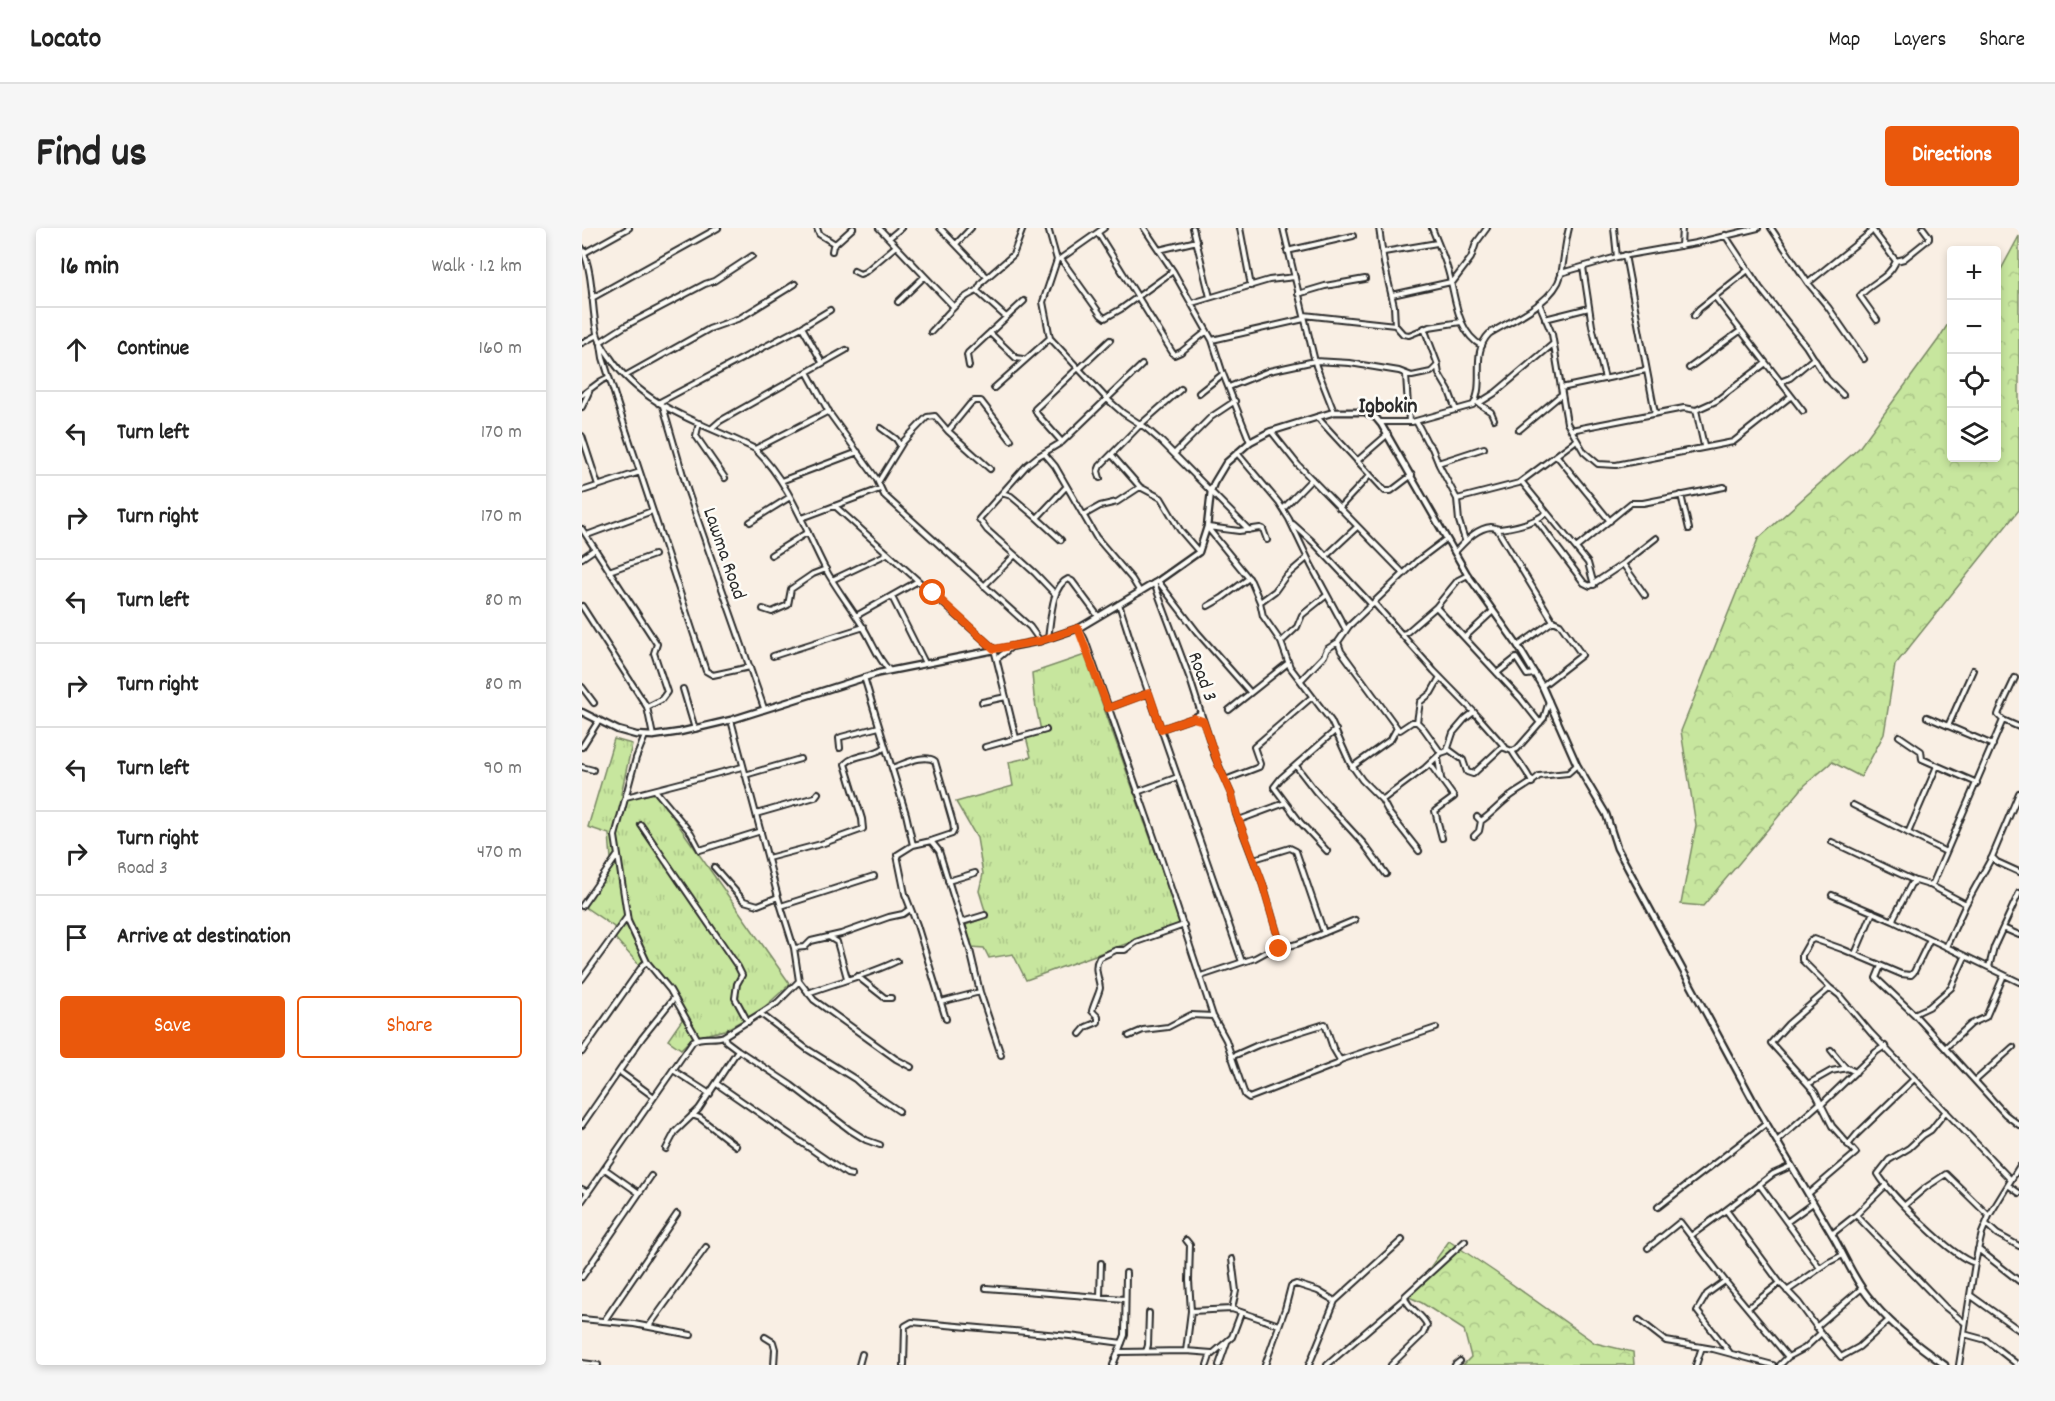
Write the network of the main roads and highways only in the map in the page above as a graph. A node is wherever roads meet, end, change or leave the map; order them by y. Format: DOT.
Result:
graph roads {
  1 [pos="582,712"];
  2 [pos="1945,1365"];
  1 -- 2 [label="main road"];
}
